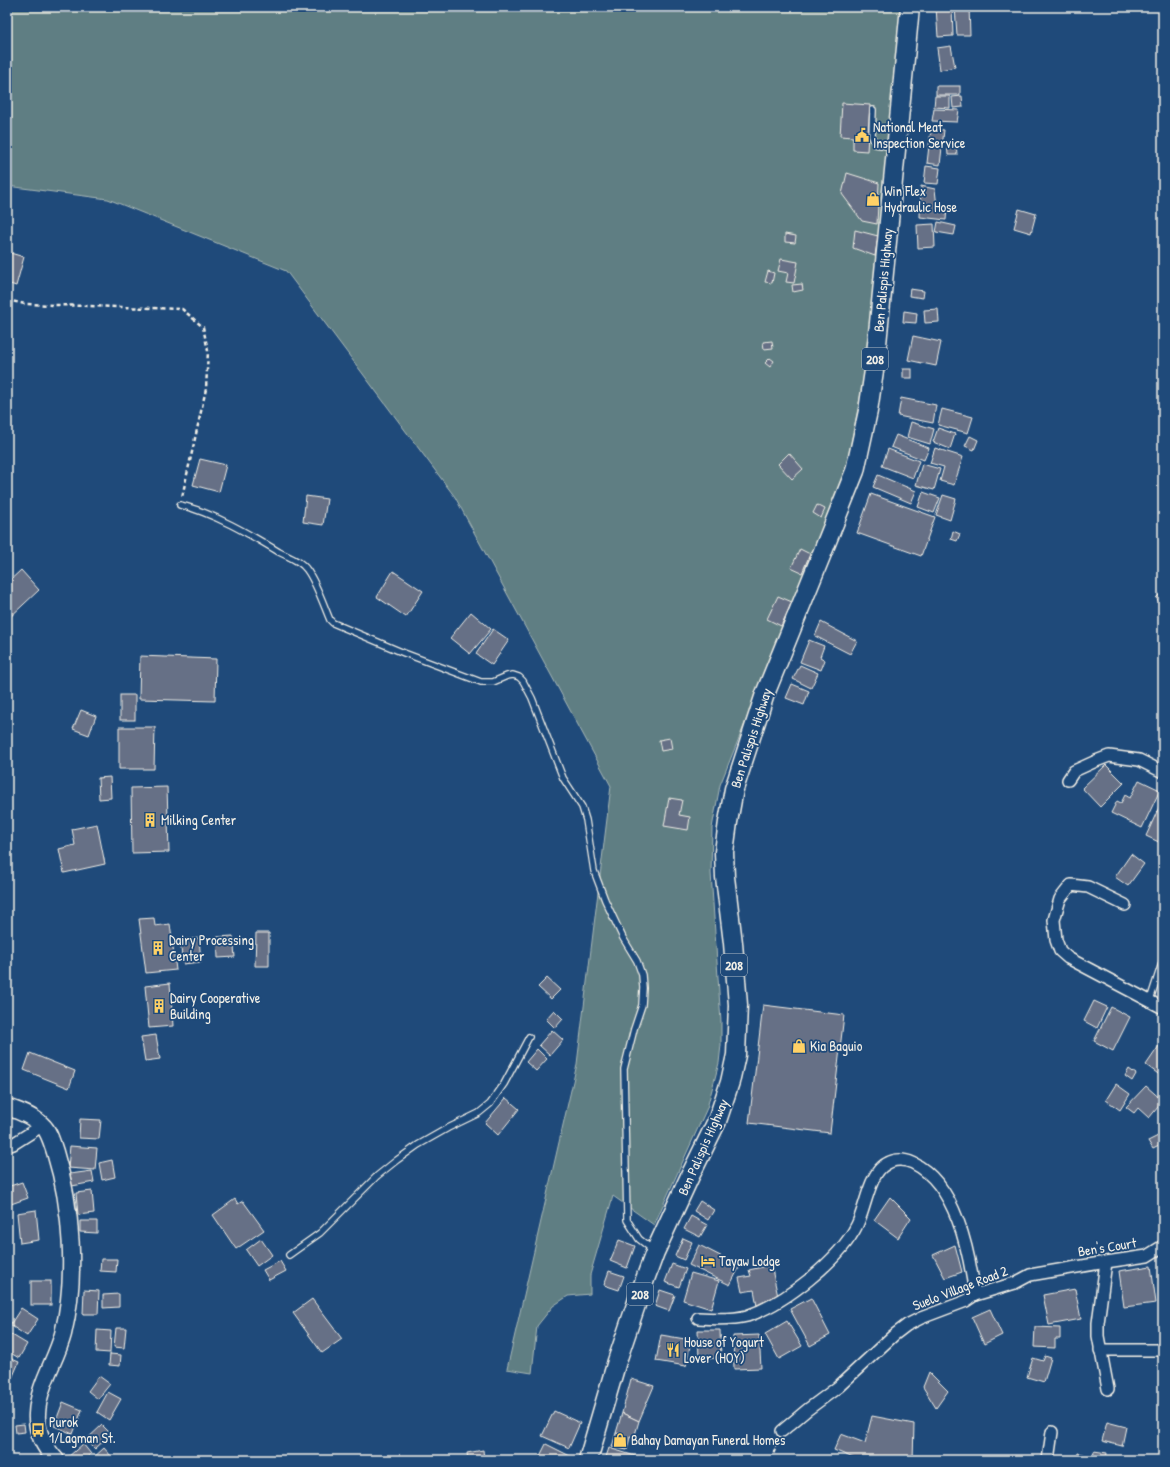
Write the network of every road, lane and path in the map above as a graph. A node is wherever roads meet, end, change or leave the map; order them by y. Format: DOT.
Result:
graph roads {
  1 [pos="910,7"];
  2 [pos="873,110"];
  3 [pos="896,148"];
  4 [pos="7,300"];
  5 [pos="180,505"];
  6 [pos="1163,772"];
  7 [pos="1068,780"];
  8 [pos="1125,905"];
  9 [pos="1163,960"];
  10 [pos="1150,1000"];
  11 [pos="1163,1008"];
  12 [pos="529,1037"];
  13 [pos="7,1107"];
  14 [pos="43,1125"];
  15 [pos="7,1146"];
  16 [pos="1163,1246"];
  17 [pos="655,1252"];
  18 [pos="289,1255"];
  19 [pos="1106,1262"];
  20 [pos="1053,1271"];
  21 [pos="975,1295"];
  22 [pos="698,1318"];
  23 [pos="1100,1350"];
  24 [pos="1163,1350"];
  25 [pos="1108,1389"];
  26 [pos="782,1431"];
  27 [pos="1052,1432"];
  28 [pos="56,1460"];
  29 [pos="588,1460"];
  30 [pos="770,1460"];
  31 [pos="1048,1460"];
  1 -- 3 [label="main road, Ben Palispis Highway / 208"];
  2 -- 3 [label="lane"];
  3 -- 17 [label="main road, Ben Palispis Highway / 208"];
  4 -- 5 [label="path"];
  5 -- 17 [label="lane"];
  6 -- 7 [label="street"];
  8 -- 10 [label="street"];
  9 -- 10 [label="lane"];
  10 -- 11 [label="street"];
  12 -- 18 [label="lane"];
  13 -- 14 [label="street"];
  14 -- 15 [label="street"];
  14 -- 28 [label="street"];
  16 -- 19 [label="street, Ben's Court"];
  17 -- 29 [label="main road, Ben Palispis Highway / 208"];
  19 -- 20 [label="street, Ben's Court"];
  19 -- 23 [label="street"];
  20 -- 21 [label="street, Suelo Village Road 2"];
  21 -- 22 [label="street"];
  21 -- 26 [label="street, Suelo Village Road 2"];
  23 -- 24 [label="street"];
  23 -- 25 [label="street"];
  26 -- 30 [label="path"];
  27 -- 31 [label="street"];
}
